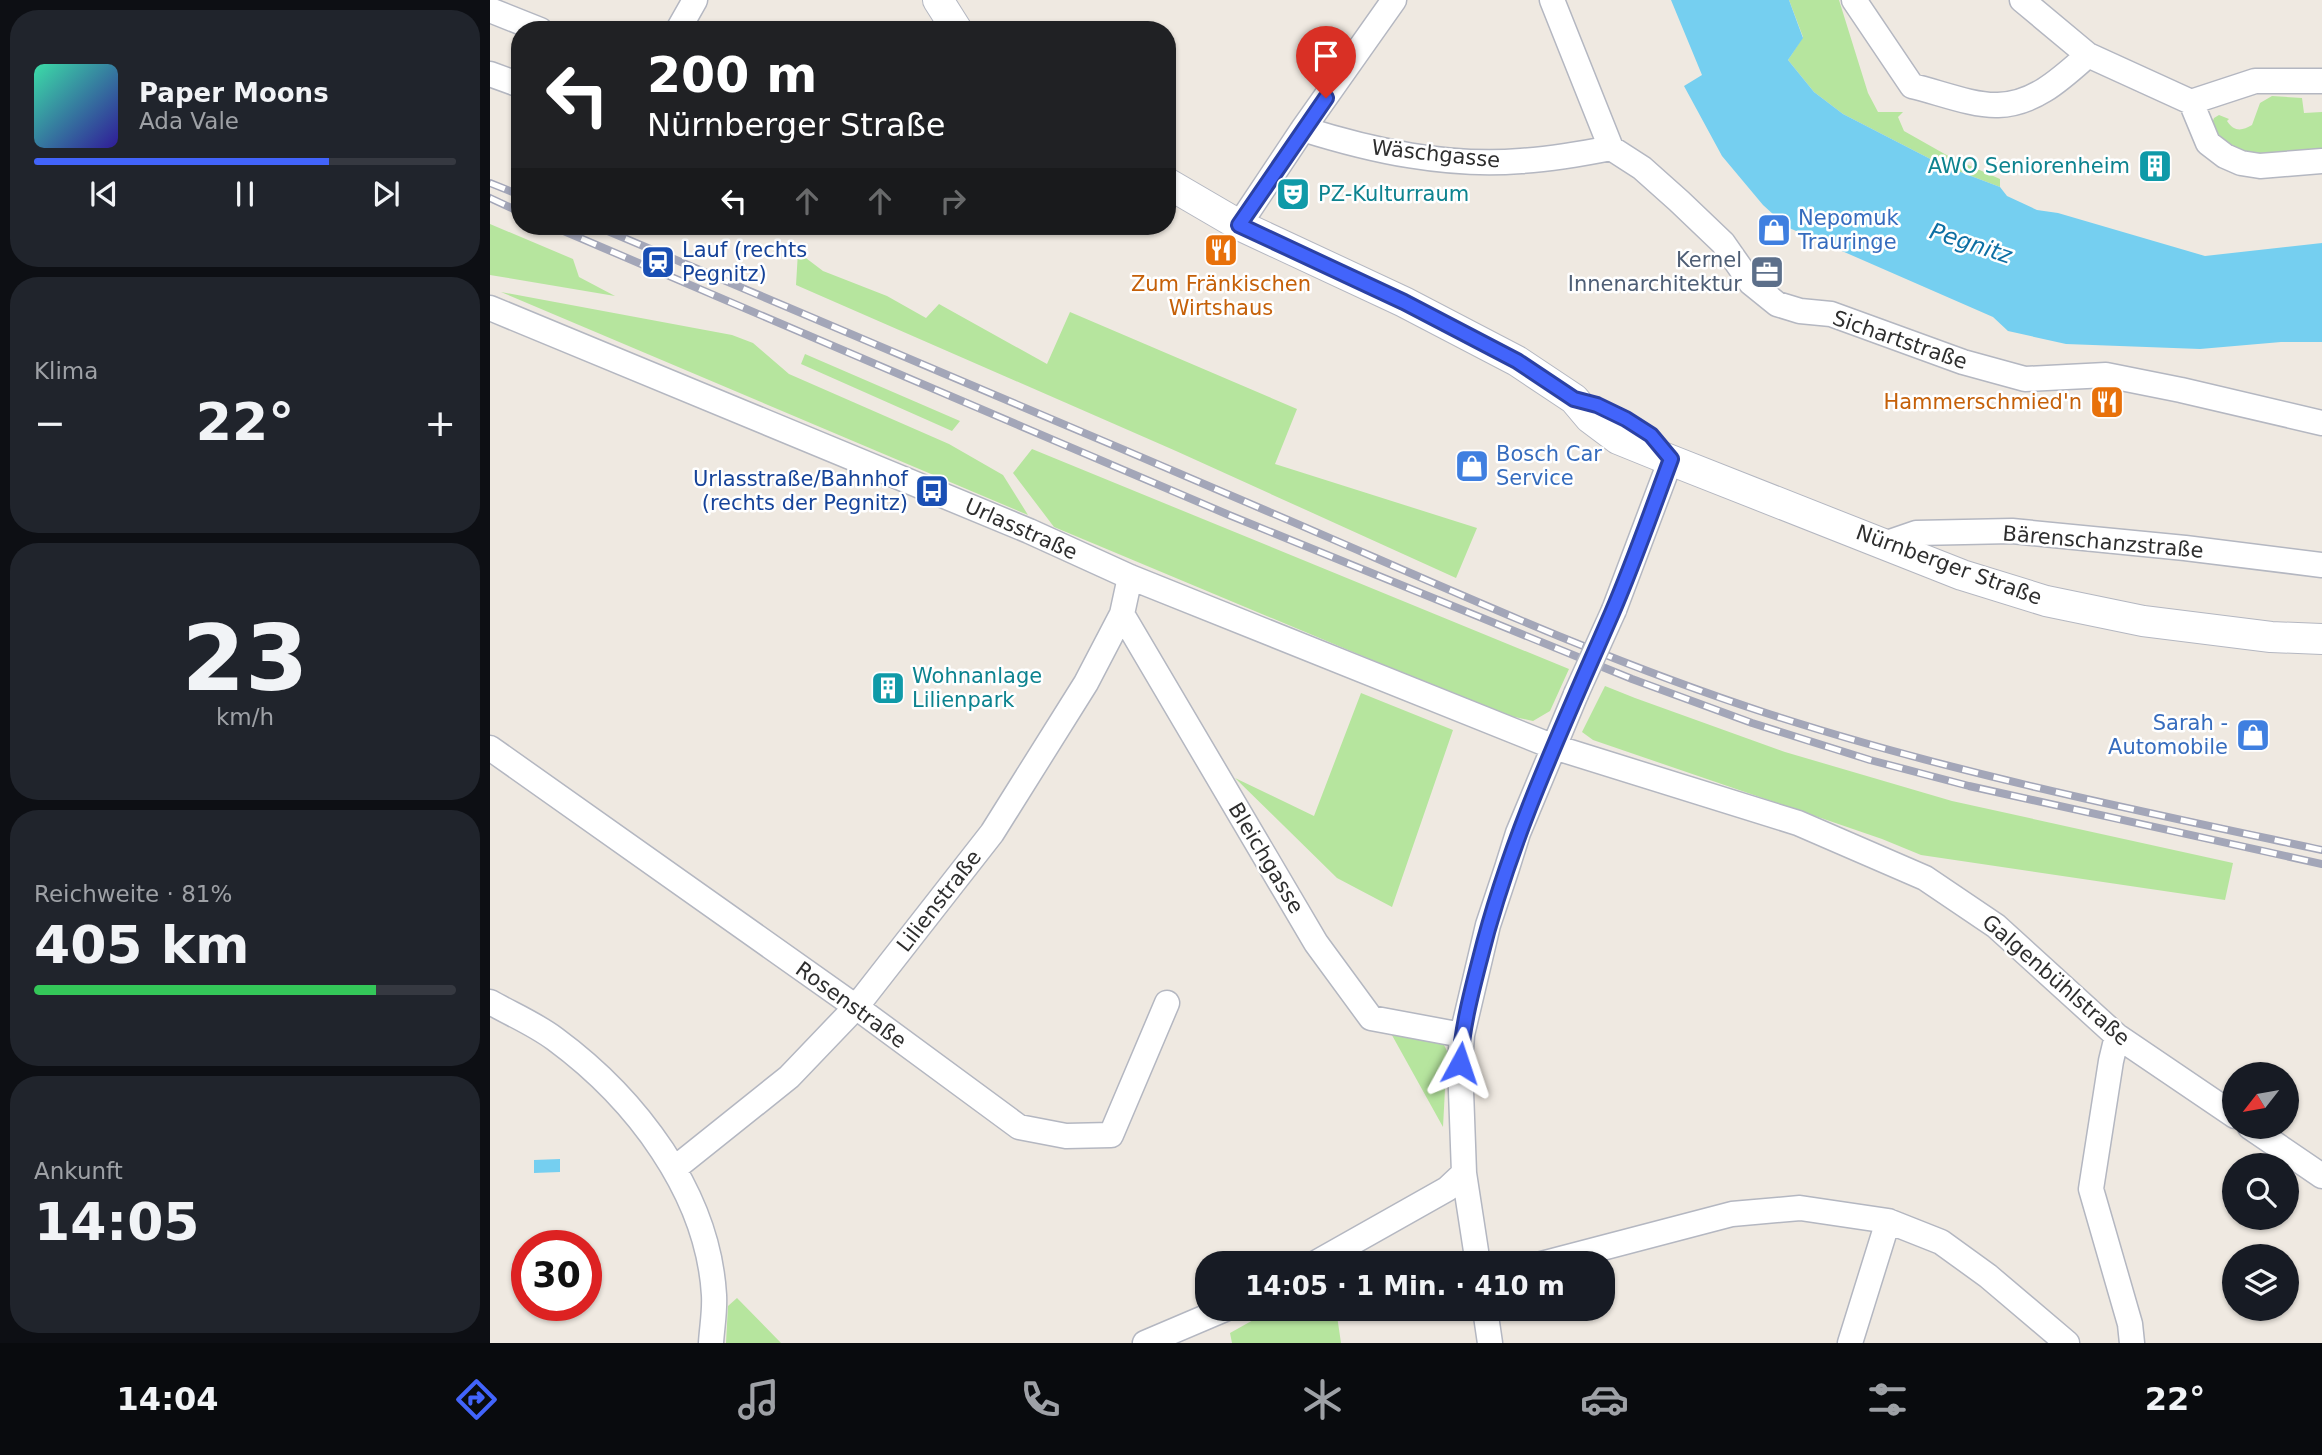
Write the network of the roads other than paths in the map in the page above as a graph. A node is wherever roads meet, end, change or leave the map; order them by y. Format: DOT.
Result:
graph roads {
  1 [pos="695,0"];
  2 [pos="938,0"];
  3 [pos="1394,0"];
  4 [pos="1552,0"];
  5 [pos="1854,0"];
  6 [pos="2022,0"];
  7 [pos="490,10"];
  8 [pos="518,21"];
  9 [pos="683,21"];
  10 [pos="951,21"];
  11 [pos="2088,55"];
  12 [pos="490,74"];
  13 [pos="2322,81"];
  14 [pos="511,82"];
  15 [pos="2191,102"];
  16 [pos="1303,129"];
  17 [pos="1611,148"];
  18 [pos="2322,160"];
  19 [pos="1176,188"];
  20 [pos="1239,225"];
  21 [pos="490,308"];
  22 [pos="2322,423"];
  23 [pos="1671,459"];
  24 [pos="1884,544"];
  25 [pos="2322,565"];
  26 [pos="1130,577"];
  27 [pos="1122,614"];
  28 [pos="2322,639"];
  29 [pos="1553,747"];
  30 [pos="490,748"];
  31 [pos="490,1002"];
  32 [pos="1167,1003"];
  33 [pos="856,1007"];
  34 [pos="1462,1035"];
  35 [pos="2117,1036"];
  36 [pos="2222,1107"];
  37 [pos="2268,1139"];
  38 [pos="674,1169"];
  39 [pos="1464,1173"];
  40 [pos="2322,1176"];
  41 [pos="1888,1220"];
  42 [pos="1337,1251"];
  43 [pos="1476,1251"];
  44 [pos="1591,1251"];
  45 [pos="1197,1321"];
  46 [pos="1487,1321"];
  47 [pos="711,1343"];
  48 [pos="1145,1343"];
  49 [pos="1490,1343"];
  50 [pos="1850,1343"];
  51 [pos="2067,1343"];
  52 [pos="2132,1343"];
  1 -- 9 [label="street"];
  2 -- 10 [label="street"];
  3 -- 16 [label="street"];
  4 -- 17 [label="street"];
  5 -- 11 [label="street"];
  6 -- 11 [label="street"];
  7 -- 8 [label="street"];
  11 -- 15 [label="street"];
  12 -- 14 [label="street"];
  13 -- 15 [label="street"];
  15 -- 18 [label="street"];
  16 -- 17 [label="street, Wäschgasse"];
  16 -- 20 [label="street"];
  17 -- 22 [label="street, Sichartstraße"];
  19 -- 20 [label="street, Nürnberger Straße"];
  20 -- 23 [label="street, Nürnberger Straße"];
  21 -- 26 [label="street, Urlasstraße"];
  23 -- 24 [label="street, Nürnberger Straße"];
  23 -- 29 [label="street, bridge"];
  24 -- 25 [label="street, Bärenschanzstraße"];
  24 -- 28 [label="street, Nürnberger Straße"];
  26 -- 27 [label="street, Lilienstraße"];
  26 -- 29 [label="street, Urlasstraße"];
  27 -- 33 [label="street, Lilienstraße"];
  27 -- 34 [label="street, Bleichgasse"];
  29 -- 34 [label="street"];
  29 -- 35 [label="street, Galgenbühlstraße"];
  30 -- 33 [label="street, Rosenstraße"];
  31 -- 38 [label="street"];
  32 -- 33 [label="street, Rosenstraße"];
  33 -- 38 [label="street, Lilienstraße"];
  34 -- 39 [label="street"];
  35 -- 36 [label="street, Galgenbühlstraße"];
  35 -- 52 [label="street"];
  37 -- 40 [label="street"];
  38 -- 47 [label="street"];
  39 -- 42 [label="street"];
  39 -- 43 [label="street"];
  41 -- 44 [label="street"];
  41 -- 50 [label="street"];
  41 -- 51 [label="street"];
  45 -- 48 [label="street"];
  46 -- 49 [label="street"];
}
